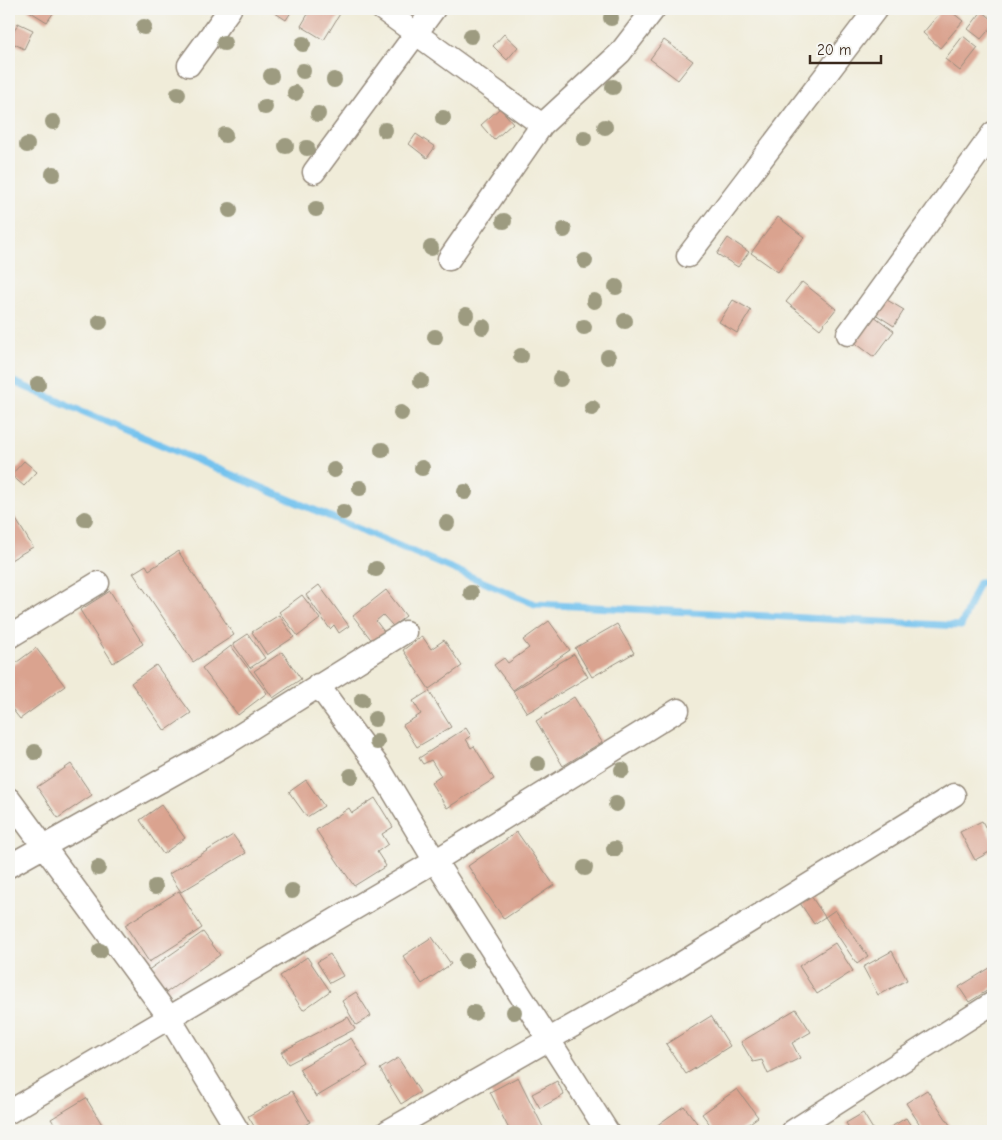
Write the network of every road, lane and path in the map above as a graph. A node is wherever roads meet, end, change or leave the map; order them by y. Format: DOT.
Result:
graph roads {
  1 [pos="230,9"];
  2 [pos="382,9"];
  3 [pos="434,9"];
  4 [pos="654,9"];
  5 [pos="876,9"];
  6 [pos="415,33"];
  7 [pos="189,65"];
  8 [pos="542,126"];
  9 [pos="993,134"];
  10 [pos="314,172"];
  11 [pos="688,256"];
  12 [pos="449,259"];
  13 [pos="848,334"];
  14 [pos="98,583"];
  15 [pos="405,632"];
  16 [pos="9,637"];
  17 [pos="318,686"];
  18 [pos="678,710"];
  19 [pos="954,795"];
  20 [pos="9,799"];
  21 [pos="42,847"];
  22 [pos="435,861"];
  23 [pos="9,866"];
  24 [pos="993,1003"];
  25 [pos="169,1017"];
  26 [pos="549,1040"];
  27 [pos="9,1112"];
  28 [pos="238,1131"];
  29 [pos="388,1131"];
  30 [pos="607,1131"];
  31 [pos="794,1131"];
  1 -- 7 [label="street"];
  2 -- 6 [label="street"];
  3 -- 6 [label="street"];
  4 -- 8 [label="street"];
  5 -- 11 [label="street"];
  6 -- 8 [label="street"];
  6 -- 10 [label="street"];
  8 -- 12 [label="street"];
  9 -- 13 [label="street"];
  14 -- 16 [label="street"];
  15 -- 17 [label="street"];
  17 -- 21 [label="street"];
  17 -- 22 [label="street"];
  18 -- 22 [label="street"];
  19 -- 26 [label="street"];
  20 -- 21 [label="street"];
  21 -- 23 [label="street"];
  21 -- 25 [label="street"];
  22 -- 25 [label="street"];
  22 -- 26 [label="street"];
  24 -- 31 [label="street"];
  25 -- 27 [label="street"];
  25 -- 28 [label="street"];
  26 -- 29 [label="street"];
  26 -- 30 [label="street"];
}
